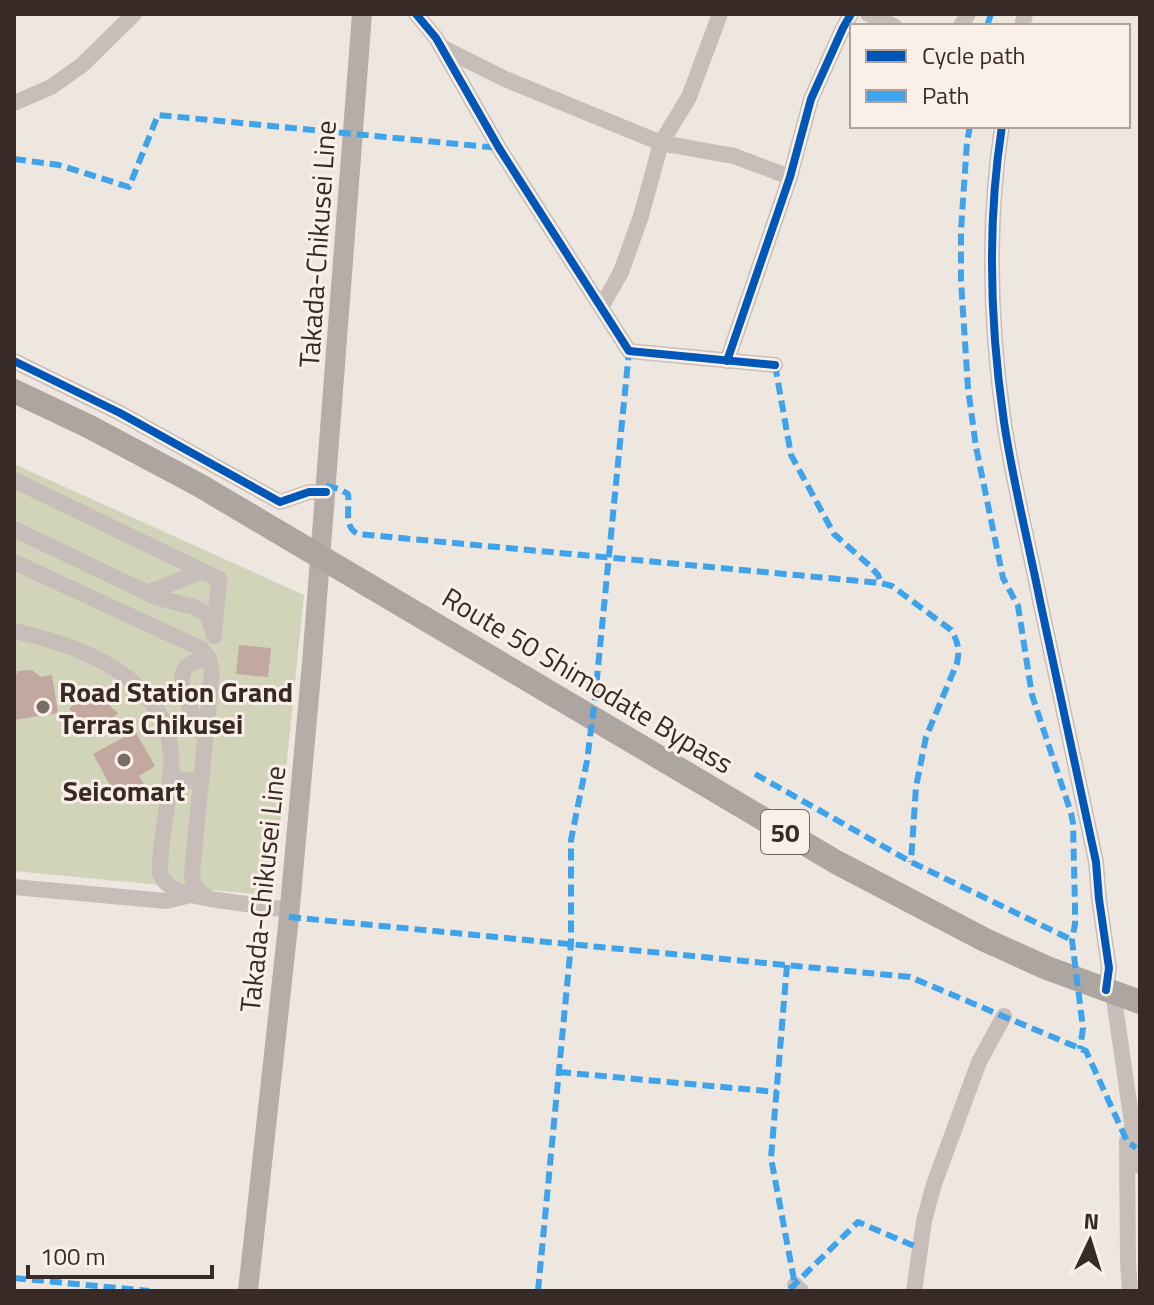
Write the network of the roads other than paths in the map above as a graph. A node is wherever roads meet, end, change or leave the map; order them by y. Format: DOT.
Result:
graph roads {
  1 [pos="134,14"];
  2 [pos="362,14"];
  3 [pos="416,14"];
  4 [pos="720,14"];
  5 [pos="851,14"];
  6 [pos="868,14"];
  7 [pos="890,24"];
  8 [pos="439,46"];
  9 [pos="14,103"];
  10 [pos="1002,128"];
  11 [pos="661,143"];
  12 [pos="790,177"];
  13 [pos="601,307"];
  14 [pos="14,361"];
  15 [pos="727,361"];
  16 [pos="775,365"];
  17 [pos="14,391"];
  18 [pos="14,480"];
  19 [pos="326,492"];
  20 [pos="14,529"];
  21 [pos="320,556"];
  22 [pos="14,562"];
  23 [pos="203,571"];
  24 [pos="147,593"];
  25 [pos="14,631"];
  26 [pos="214,636"];
  27 [pos="211,665"];
  28 [pos="205,739"];
  29 [pos="169,778"];
  30 [pos="201,782"];
  31 [pos="14,887"];
  32 [pos="191,895"];
  33 [pos="210,899"];
  34 [pos="289,910"];
  35 [pos="1120,995"];
  36 [pos="1004,1016"];
  37 [pos="1127,1141"];
  38 [pos="1140,1166"];
  39 [pos="248,1291"];
  40 [pos="914,1291"];
  41 [pos="1130,1291"];
  1 -- 9 [label="street"];
  2 -- 19 [label="main road, Takada-Chikusei Line"];
  3 -- 8 [label="street"];
  4 -- 11 [label="street"];
  5 -- 12 [label="street"];
  6 -- 7 [label="street"];
  8 -- 11 [label="street"];
  8 -- 13 [label="street"];
  10 -- 35 [label="street"];
  11 -- 12 [label="street"];
  11 -- 13 [label="street"];
  12 -- 15 [label="street"];
  13 -- 15 [label="street"];
  14 -- 19 [label="street"];
  15 -- 16 [label="street"];
  17 -- 21 [label="highway, Route 50 Shimodate Bypass / 50"];
  18 -- 23 [label="street"];
  19 -- 21 [label="main road, Takada-Chikusei Line"];
  20 -- 24 [label="street"];
  21 -- 34 [label="main road, Takada-Chikusei Line"];
  21 -- 35 [label="highway, Route 50 Shimodate Bypass / 50"];
  22 -- 27 [label="street"];
  23 -- 24 [label="street"];
  23 -- 26 [label="street"];
  24 -- 26 [label="street"];
  25 -- 29 [label="street"];
  26 -- 27 [label="street"];
  27 -- 28 [label="street"];
  27 -- 28 [label="street"];
  28 -- 30 [label="street"];
  29 -- 30 [label="street"];
  29 -- 32 [label="street"];
  30 -- 33 [label="street"];
  31 -- 32 [label="street"];
  32 -- 33 [label="street"];
  33 -- 34 [label="street"];
  34 -- 39 [label="main road, Takada-Chikusei Line"];
  35 -- 38 [label="street"];
  36 -- 40 [label="street"];
  37 -- 41 [label="street"];
}
